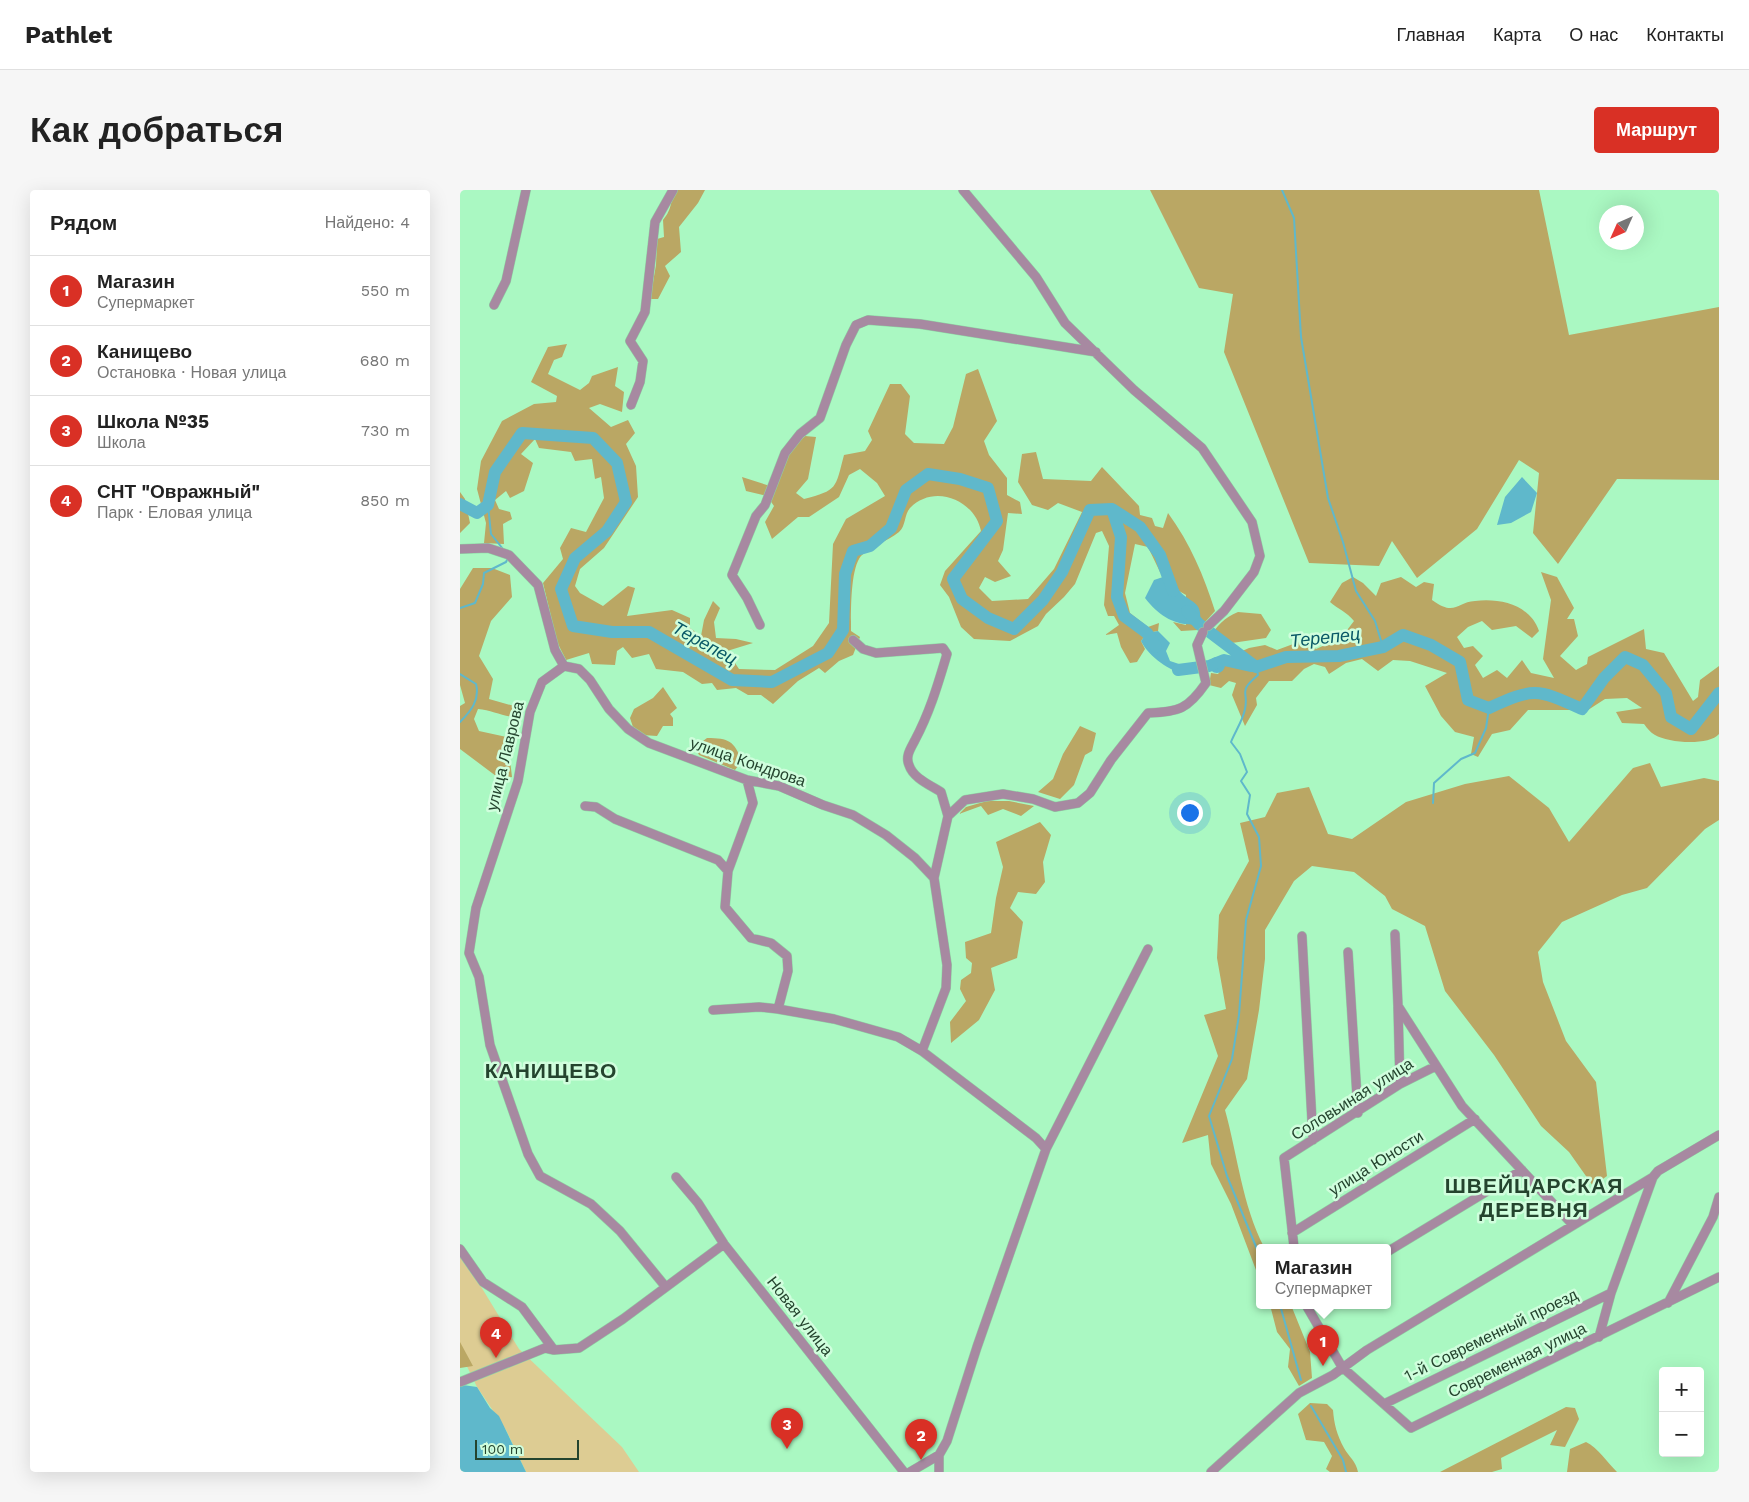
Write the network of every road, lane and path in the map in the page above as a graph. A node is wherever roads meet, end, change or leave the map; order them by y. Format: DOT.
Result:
graph roads {
  1 [pos="526,190"];
  2 [pos="673,190"];
  3 [pos="963,190"];
  4 [pos="494,305"];
  5 [pos="1096,352"];
  6 [pos="631,406"];
  7 [pos="460,549"];
  8 [pos="760,625"];
  9 [pos="853,640"];
  10 [pos="564,666"];
  11 [pos="747,780"];
  12 [pos="585,806"];
  13 [pos="948,816"];
  14 [pos="728,871"];
  15 [pos="934,878"];
  16 [pos="1395,934"];
  17 [pos="1302,936"];
  18 [pos="1148,949"];
  19 [pos="1348,952"];
  20 [pos="1398,1006"];
  21 [pos="778,1009"];
  22 [pos="713,1010"];
  23 [pos="922,1051"];
  24 [pos="1436,1066"];
  25 [pos="1400,1084"];
  26 [pos="1358,1113"];
  27 [pos="1475,1119"];
  28 [pos="1719,1135"];
  29 [pos="1314,1140"];
  30 [pos="1046,1149"];
  31 [pos="1522,1170"];
  32 [pos="676,1177"];
  33 [pos="1654,1177"];
  34 [pos="1719,1197"];
  35 [pos="1573,1225"];
  36 [pos="1292,1232"];
  37 [pos="724,1244"];
  38 [pos="1294,1244"];
  39 [pos="460,1249"];
  40 [pos="1391,1250"];
  41 [pos="1719,1277"];
  42 [pos="665,1286"];
  43 [pos="1611,1293"];
  44 [pos="1667,1303"];
  45 [pos="1308,1309"];
  46 [pos="1599,1337"];
  47 [pos="554,1350"];
  48 [pos="1342,1367"];
  49 [pos="460,1382"];
  50 [pos="1384,1404"];
  51 [pos="940,1455"];
  52 [pos="904,1472"];
  53 [pos="910,1472"];
  54 [pos="939,1472"];
  55 [pos="1212,1472"];
  1 -- 4 [label="street"];
  2 -- 6 [label="street"];
  3 -- 5 [label="street"];
  5 -- 8 [label="street"];
  5 -- 13 [label="street"];
  7 -- 10 [label="street"];
  9 -- 13 [label="street"];
  10 -- 11 [label="street, улица Кондрова"];
  10 -- 42 [label="street, улица Лаврова"];
  11 -- 14 [label="street"];
  11 -- 15 [label="street, улица Кондрова"];
  12 -- 14 [label="street"];
  13 -- 15 [label="street"];
  14 -- 21 [label="street"];
  15 -- 23 [label="street"];
  16 -- 20 [label="street"];
  17 -- 29 [label="street"];
  18 -- 30 [label="street"];
  19 -- 26 [label="street"];
  20 -- 24 [label="street"];
  20 -- 25 [label="street"];
  21 -- 22 [label="street"];
  21 -- 23 [label="street"];
  23 -- 30 [label="street"];
  24 -- 25 [label="street, Соловьиная улица"];
  24 -- 27 [label="street"];
  25 -- 26 [label="street, Соловьиная улица"];
  26 -- 29 [label="street, Соловьиная улица"];
  27 -- 31 [label="street"];
  27 -- 36 [label="street, улица Юности"];
  28 -- 33 [label="street"];
  29 -- 36 [label="street, Соловьиная улица"];
  30 -- 51 [label="street"];
  31 -- 35 [label="street"];
  31 -- 40 [label="street"];
  32 -- 37 [label="street, Новая улица"];
  33 -- 35 [label="street"];
  33 -- 43 [label="street"];
  34 -- 44 [label="street"];
  35 -- 48 [label="street"];
  36 -- 38 [label="street"];
  37 -- 42 [label="street"];
  37 -- 52 [label="street, Новая улица"];
  39 -- 47 [label="street"];
  41 -- 44 [label="street, Современная улица"];
  42 -- 47 [label="street"];
  43 -- 46 [label="street"];
  43 -- 50 [label="street, 1-й Современный проезд"];
  44 -- 46 [label="street, Современная улица"];
  45 -- 48 [label="street, Современная улица"];
  46 -- 50 [label="street, Современная улица"];
  47 -- 49 [label="street"];
  48 -- 50 [label="street, Современная улица"];
  48 -- 55 [label="street"];
  51 -- 53 [label="street"];
  51 -- 54 [label="street"];
}
